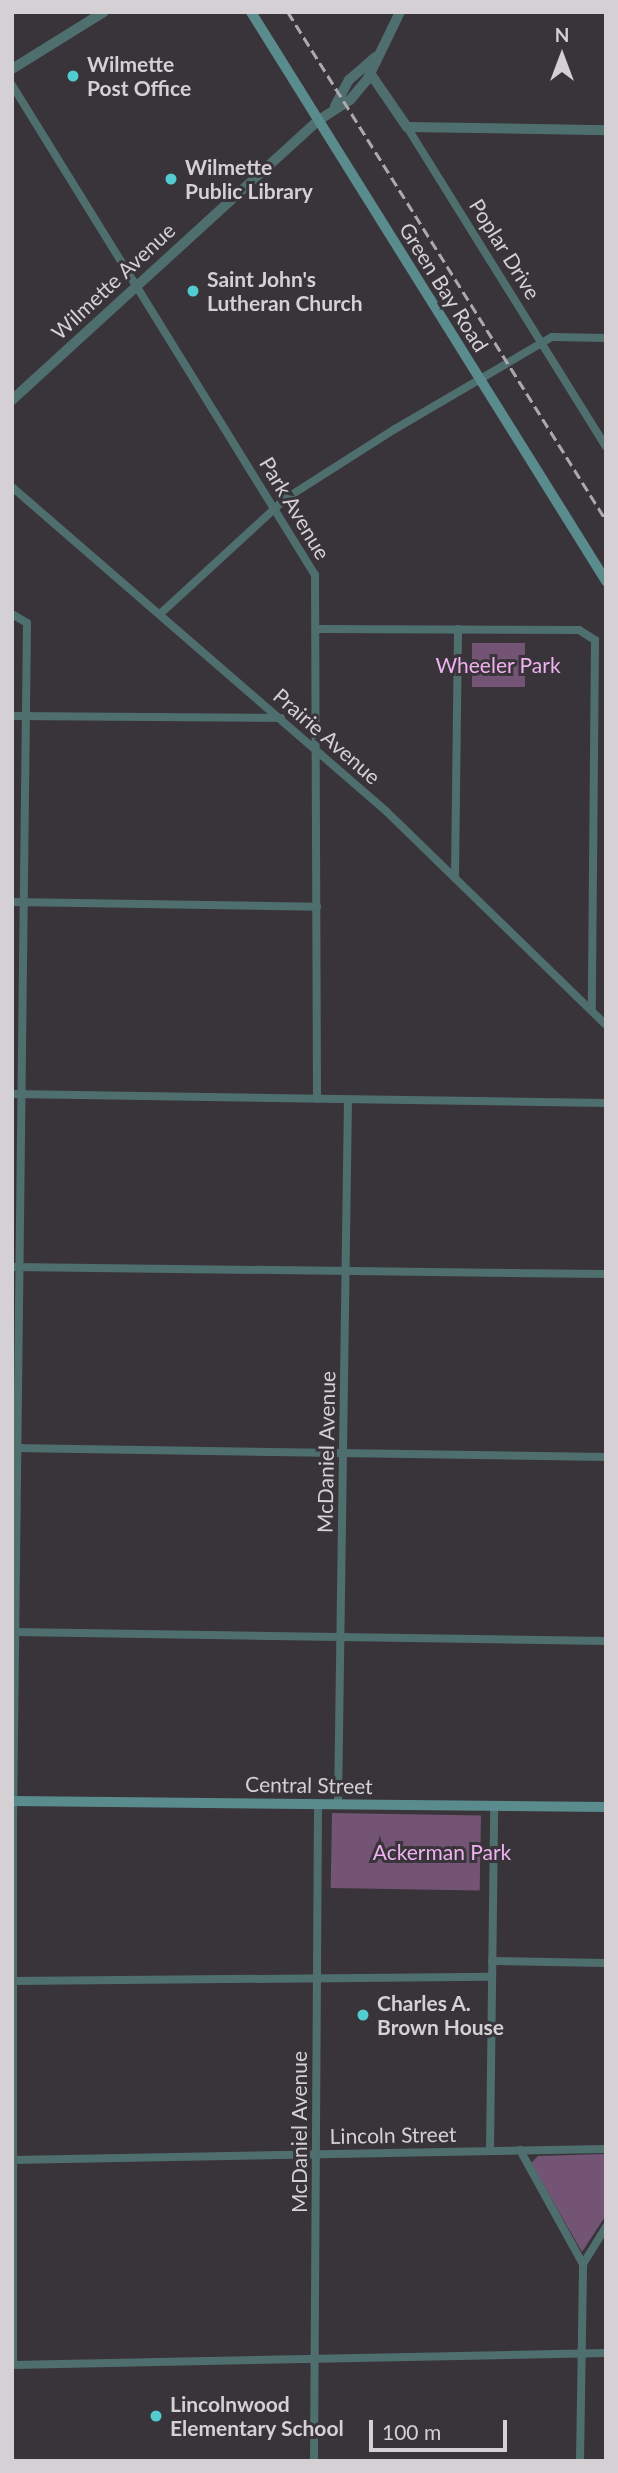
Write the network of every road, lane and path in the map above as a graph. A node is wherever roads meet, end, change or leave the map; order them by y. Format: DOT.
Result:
graph roads {
  1 [pos="104,12"];
  2 [pos="251,12"];
  3 [pos="400,12"];
  4 [pos="375,57"];
  5 [pos="12,69"];
  6 [pos="370,74"];
  7 [pos="12,85"];
  8 [pos="335,106"];
  9 [pos="319,120"];
  10 [pos="407,127"];
  11 [pos="606,130"];
  12 [pos="136,285"];
  13 [pos="606,338"];
  14 [pos="541,342"];
  15 [pos="478,378"];
  16 [pos="12,400"];
  17 [pos="606,447"];
  18 [pos="12,487"];
  19 [pos="276,506"];
  20 [pos="606,581"];
  21 [pos="12,614"];
  22 [pos="160,614"];
  23 [pos="317,629"];
  24 [pos="458,629"];
  25 [pos="12,716"];
  26 [pos="26,716"];
  27 [pos="281,718"];
  28 [pos="317,749"];
  29 [pos="455,875"];
  30 [pos="12,902"];
  31 [pos="25,903"];
  32 [pos="317,907"];
  33 [pos="592,1010"];
  34 [pos="606,1026"];
  35 [pos="12,1094"];
  36 [pos="23,1094"];
  37 [pos="317,1099"];
  38 [pos="348,1100"];
  39 [pos="606,1103"];
  40 [pos="17,1268"];
  41 [pos="346,1270"];
  42 [pos="606,1274"];
  43 [pos="16,1448"];
  44 [pos="343,1453"];
  45 [pos="606,1457"];
  46 [pos="15,1632"];
  47 [pos="340,1637"];
  48 [pos="606,1641"];
  49 [pos="13,1801"];
  50 [pos="318,1804"];
  51 [pos="338,1805"];
  52 [pos="494,1806"];
  53 [pos="606,1807"];
  54 [pos="492,1961"];
  55 [pos="606,1962"];
  56 [pos="492,1977"];
  57 [pos="318,1978"];
  58 [pos="12,1980"];
  59 [pos="606,2148"];
  60 [pos="520,2150"];
  61 [pos="490,2151"];
  62 [pos="317,2154"];
  63 [pos="12,2160"];
  64 [pos="606,2227"];
  65 [pos="583,2264"];
  66 [pos="606,2353"];
  67 [pos="581,2354"];
  68 [pos="314,2359"];
  69 [pos="12,2365"];
  70 [pos="314,2461"];
  71 [pos="580,2461"];
  1 -- 5 [label="street"];
  2 -- 9 [label="main road, Green Bay Road"];
  3 -- 4 [label="street, Wilmette Avenue"];
  4 -- 6 [label="street, Wilmette Avenue"];
  4 -- 8 [label="street, Wilmette Avenue"];
  6 -- 8 [label="street, Wilmette Avenue"];
  6 -- 10 [label="street, Poplar Drive"];
  7 -- 12 [label="street, Park Avenue"];
  8 -- 9 [label="street, Wilmette Avenue"];
  9 -- 12 [label="street, Wilmette Avenue"];
  9 -- 15 [label="main road, Green Bay Road"];
  10 -- 11 [label="street"];
  10 -- 14 [label="street, Poplar Drive"];
  12 -- 16 [label="street, Wilmette Avenue"];
  12 -- 19 [label="street, Park Avenue"];
  13 -- 14 [label="street"];
  14 -- 15 [label="street"];
  14 -- 17 [label="street, Poplar Drive"];
  15 -- 19 [label="street"];
  15 -- 20 [label="main road, Green Bay Road"];
  18 -- 22 [label="street, Prairie Avenue"];
  19 -- 22 [label="street"];
  19 -- 23 [label="street, Park Avenue"];
  21 -- 26 [label="street"];
  22 -- 27 [label="street, Prairie Avenue"];
  23 -- 24 [label="street"];
  23 -- 28 [label="street, Park Avenue"];
  24 -- 29 [label="street"];
  24 -- 33 [label="street"];
  25 -- 26 [label="street"];
  26 -- 27 [label="street"];
  26 -- 31 [label="street"];
  27 -- 28 [label="street, Prairie Avenue"];
  28 -- 29 [label="street, Prairie Avenue"];
  28 -- 32 [label="street, Park Avenue"];
  29 -- 33 [label="street, Prairie Avenue"];
  30 -- 31 [label="street"];
  31 -- 32 [label="street"];
  31 -- 36 [label="street"];
  32 -- 37 [label="street, Park Avenue"];
  33 -- 34 [label="street, Prairie Avenue"];
  35 -- 36 [label="street"];
  36 -- 37 [label="street"];
  36 -- 40 [label="street"];
  37 -- 38 [label="street"];
  38 -- 39 [label="street"];
  38 -- 41 [label="street, McDaniel Avenue"];
  40 -- 41 [label="street"];
  40 -- 43 [label="street"];
  41 -- 42 [label="street"];
  41 -- 44 [label="street, McDaniel Avenue"];
  43 -- 44 [label="street"];
  43 -- 46 [label="street"];
  44 -- 45 [label="street"];
  44 -- 47 [label="street, McDaniel Avenue"];
  46 -- 47 [label="street"];
  46 -- 49 [label="street"];
  47 -- 48 [label="street"];
  47 -- 51 [label="street, McDaniel Avenue"];
  49 -- 50 [label="main road, Central Street"];
  49 -- 58 [label="street"];
  50 -- 51 [label="main road, Central Street"];
  50 -- 57 [label="street, McDaniel Avenue"];
  51 -- 52 [label="main road, Central Street"];
  52 -- 53 [label="main road, Central Street"];
  52 -- 54 [label="street"];
  54 -- 55 [label="street"];
  54 -- 56 [label="street"];
  56 -- 57 [label="street"];
  56 -- 61 [label="street"];
  57 -- 58 [label="street"];
  57 -- 62 [label="street, McDaniel Avenue"];
  58 -- 63 [label="street"];
  59 -- 60 [label="street, Lincoln Street"];
  60 -- 61 [label="street, Lincoln Street"];
  60 -- 65 [label="street"];
  61 -- 62 [label="street, Lincoln Street"];
  62 -- 63 [label="street, Lincoln Street"];
  62 -- 68 [label="street, McDaniel Avenue"];
  63 -- 69 [label="street"];
  64 -- 65 [label="street"];
  65 -- 67 [label="street"];
  66 -- 67 [label="street"];
  67 -- 68 [label="street"];
  67 -- 71 [label="street"];
  68 -- 69 [label="street"];
  68 -- 70 [label="street, McDaniel Avenue"];
}
